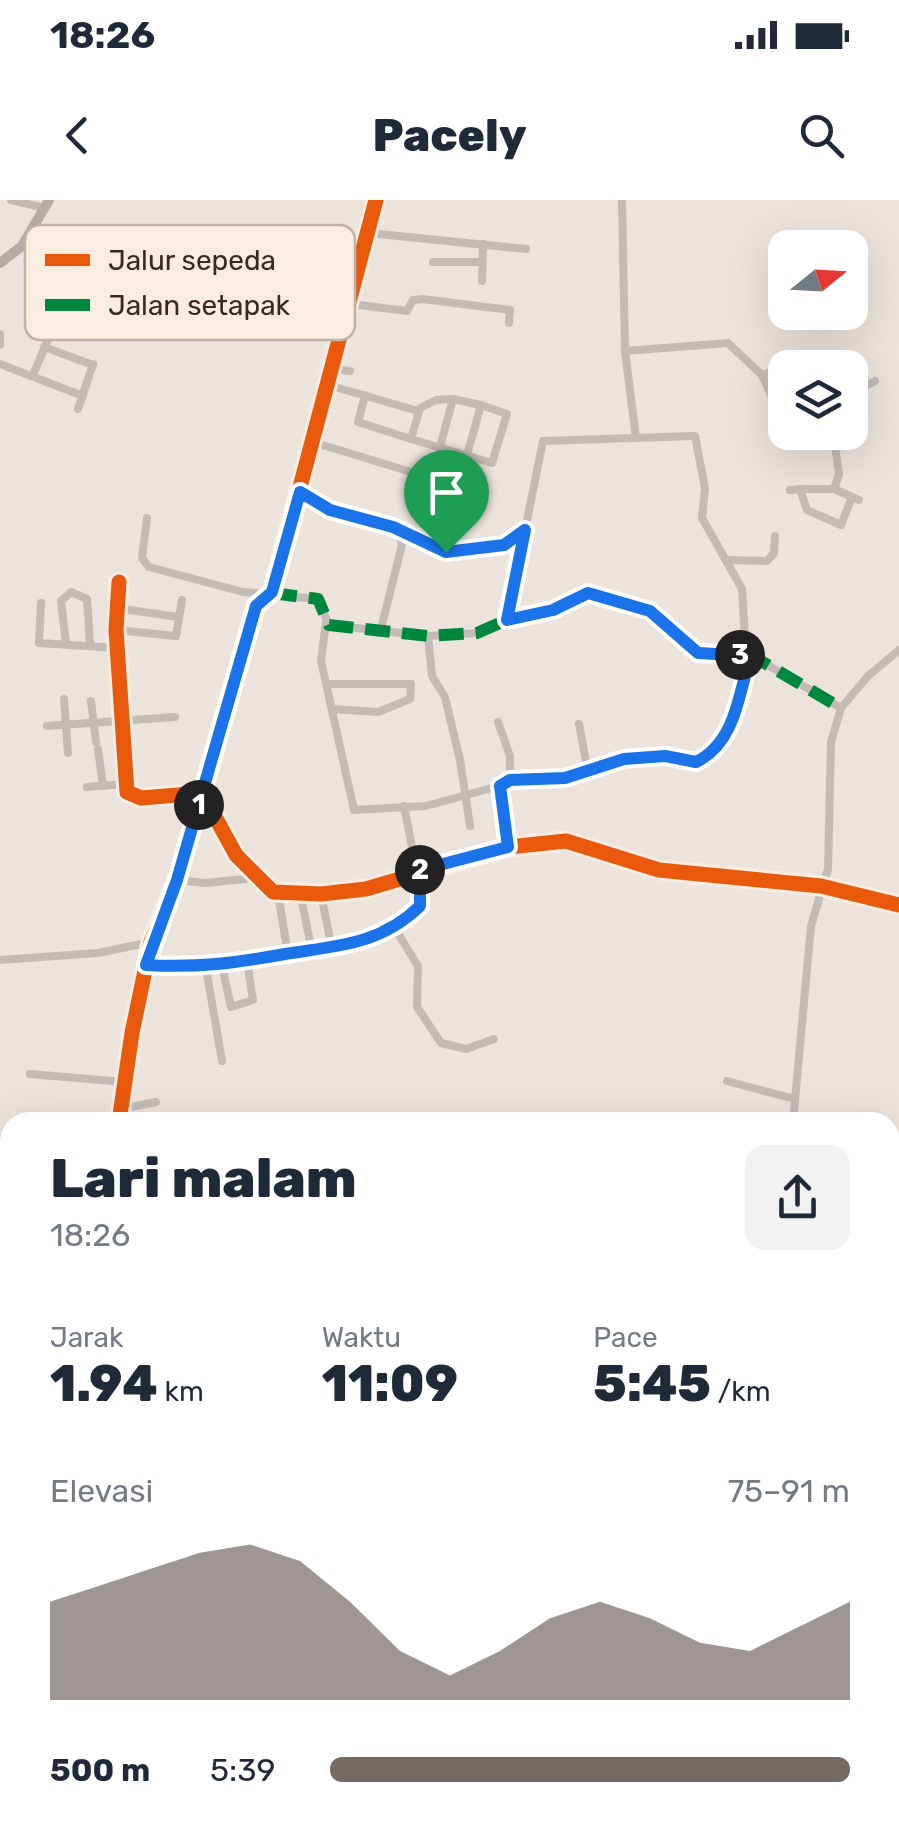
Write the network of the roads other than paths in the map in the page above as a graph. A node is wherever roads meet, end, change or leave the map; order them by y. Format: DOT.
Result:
graph roads {
  1 [pos="11,200"];
  2 [pos="376,200"];
  3 [pos="622,200"];
  4 [pos="47,204"];
  5 [pos="369,233"];
  6 [pos="25,241"];
  7 [pos="483,244"];
  8 [pos="526,249"];
  9 [pos="433,262"];
  10 [pos="482,262"];
  11 [pos="0,263"];
  12 [pos="482,280"];
  13 [pos="355,285"];
  14 [pos="355,305"];
  15 [pos="509,323"];
  16 [pos="0,334"];
  17 [pos="47,340"];
  18 [pos="340,340"];
  19 [pos="0,345"];
  20 [pos="44,346"];
  21 [pos="626,351"];
  22 [pos="0,364"];
  23 [pos="333,368"];
  24 [pos="350,371"];
  25 [pos="768,372"];
  26 [pos="32,375"];
  27 [pos="762,375"];
  28 [pos="875,382"];
  29 [pos="328,385"];
  30 [pos="868,385"];
  31 [pos="768,388"];
  32 [pos="365,395"];
  33 [pos="83,396"];
  34 [pos="453,400"];
  35 [pos="481,405"];
  36 [pos="78,409"];
  37 [pos="418,411"];
  38 [pos="636,438"];
  39 [pos="411,439"];
  40 [pos="312,442"];
  41 [pos="440,447"];
  42 [pos="835,450"];
  43 [pos="467,455"];
  44 [pos="446,483"];
  45 [pos="814,487"];
  46 [pos="834,490"];
  47 [pos="300,492"];
  48 [pos="805,508"];
  49 [pos="147,518"];
  50 [pos="525,530"];
  51 [pos="398,531"];
  52 [pos="775,536"];
  53 [pos="729,560"];
  54 [pos="119,582"];
  55 [pos="272,592"];
  56 [pos="182,600"];
  57 [pos="41,603"];
  58 [pos="116,608"];
  59 [pos="178,616"];
  60 [pos="507,620"];
  61 [pos="326,622"];
  62 [pos="381,628"];
  63 [pos="116,630"];
  64 [pos="428,636"];
  65 [pos="66,644"];
  66 [pos="90,644"];
  67 [pos="117,648"];
  68 [pos="899,650"];
  69 [pos="748,656"];
  70 [pos="326,684"];
  71 [pos="64,700"];
  72 [pos="91,701"];
  73 [pos="841,708"];
  74 [pos="333,709"];
  75 [pos="175,717"];
  76 [pos="123,722"];
  77 [pos="498,722"];
  78 [pos="95,723"];
  79 [pos="579,724"];
  80 [pos="66,725"];
  81 [pos="46,726"];
  82 [pos="68,753"];
  83 [pos="588,772"];
  84 [pos="510,780"];
  85 [pos="126,784"];
  86 [pos="102,786"];
  87 [pos="500,786"];
  88 [pos="87,787"];
  89 [pos="202,792"];
  90 [pos="464,795"];
  91 [pos="404,806"];
  92 [pos="470,826"];
  93 [pos="508,847"];
  94 [pos="420,870"];
  95 [pos="255,878"];
  96 [pos="177,880"];
  97 [pos="821,886"];
  98 [pos="300,893"];
  99 [pos="278,894"];
  100 [pos="321,894"];
  101 [pos="899,905"];
  102 [pos="394,928"];
  103 [pos="151,942"];
  104 [pos="332,950"];
  105 [pos="312,952"];
  106 [pos="288,954"];
  107 [pos="0,960"];
  108 [pos="247,962"];
  109 [pos="146,965"];
  110 [pos="222,966"];
  111 [pos="206,968"];
  112 [pos="494,1038"];
  113 [pos="222,1061"];
  114 [pos="30,1074"];
  115 [pos="726,1081"];
  116 [pos="125,1082"];
  117 [pos="795,1099"];
  118 [pos="156,1102"];
  119 [pos="121,1108"];
  120 [pos="121,1112"];
  121 [pos="794,1112"];
  1 -- 4 [label="street"];
  2 -- 5 [label="street"];
  3 -- 21 [label="street"];
  5 -- 7 [label="street"];
  5 -- 13 [label="street"];
  6 -- 11 [label="street"];
  7 -- 8 [label="street"];
  7 -- 10 [label="street"];
  9 -- 10 [label="street"];
  10 -- 12 [label="street"];
  14 -- 15 [label="street"];
  16 -- 19 [label="street"];
  17 -- 20 [label="street"];
  18 -- 23 [label="street"];
  20 -- 26 [label="street"];
  20 -- 33 [label="street"];
  21 -- 27 [label="street"];
  21 -- 38 [label="street"];
  22 -- 26 [label="street"];
  23 -- 24 [label="street"];
  23 -- 29 [label="street"];
  25 -- 27 [label="street"];
  26 -- 33 [label="street"];
  27 -- 31 [label="street"];
  28 -- 30 [label="street"];
  29 -- 32 [label="street"];
  29 -- 40 [label="street"];
  32 -- 37 [label="street"];
  32 -- 39 [label="street"];
  33 -- 36 [label="street"];
  34 -- 35 [label="street"];
  34 -- 37 [label="street"];
  34 -- 41 [label="street"];
  35 -- 43 [label="street"];
  35 -- 43 [label="street"];
  37 -- 39 [label="street"];
  38 -- 50 [label="street"];
  38 -- 53 [label="street"];
  39 -- 41 [label="street"];
  40 -- 44 [label="street"];
  40 -- 47 [label="street"];
  41 -- 43 [label="street"];
  42 -- 46 [label="street"];
  45 -- 46 [label="street"];
  45 -- 48 [label="street"];
  45 -- 48 [label="street"];
  46 -- 48 [label="street"];
  47 -- 51 [label="street"];
  47 -- 55 [label="street"];
  49 -- 55 [label="street"];
  50 -- 51 [label="street"];
  50 -- 60 [label="street"];
  51 -- 62 [label="street"];
  52 -- 53 [label="street"];
  53 -- 69 [label="street"];
  54 -- 58 [label="street"];
  55 -- 61 [label="street"];
  55 -- 89 [label="street"];
  56 -- 59 [label="street"];
  57 -- 65 [label="street"];
  58 -- 59 [label="street"];
  58 -- 63 [label="street"];
  59 -- 63 [label="street"];
  60 -- 64 [label="street"];
  60 -- 69 [label="street"];
  61 -- 62 [label="street"];
  61 -- 70 [label="street"];
  62 -- 64 [label="street"];
  63 -- 67 [label="street"];
  64 -- 90 [label="street"];
  65 -- 66 [label="street"];
  65 -- 66 [label="street"];
  66 -- 67 [label="street"];
  67 -- 76 [label="street"];
  68 -- 73 [label="street"];
  69 -- 73 [label="street"];
  69 -- 83 [label="street"];
  70 -- 74 [label="street"];
  70 -- 74 [label="street"];
  71 -- 80 [label="street"];
  72 -- 78 [label="street"];
  73 -- 97 [label="street"];
  74 -- 91 [label="street"];
  75 -- 76 [label="street"];
  76 -- 78 [label="street"];
  76 -- 85 [label="street"];
  77 -- 84 [label="street"];
  78 -- 80 [label="street"];
  78 -- 86 [label="street"];
  79 -- 83 [label="street"];
  80 -- 81 [label="street"];
  80 -- 82 [label="street"];
  83 -- 84 [label="street"];
  84 -- 87 [label="street"];
  85 -- 86 [label="street"];
  85 -- 89 [label="street"];
  86 -- 88 [label="street"];
  87 -- 90 [label="street"];
  87 -- 93 [label="street"];
  89 -- 95 [label="street"];
  89 -- 96 [label="street"];
  90 -- 91 [label="street"];
  90 -- 92 [label="street"];
  91 -- 94 [label="street"];
  93 -- 94 [label="street"];
  93 -- 97 [label="street"];
  94 -- 100 [label="street"];
  94 -- 102 [label="street"];
  95 -- 96 [label="street"];
  95 -- 99 [label="street"];
  96 -- 103 [label="street"];
  97 -- 101 [label="street"];
  97 -- 117 [label="street"];
  98 -- 99 [label="street"];
  98 -- 100 [label="street"];
  98 -- 105 [label="street"];
  99 -- 106 [label="street"];
  100 -- 104 [label="street"];
  102 -- 104 [label="street"];
  102 -- 112 [label="street"];
  103 -- 107 [label="street"];
  103 -- 109 [label="street"];
  104 -- 105 [label="street"];
  105 -- 106 [label="street"];
  106 -- 108 [label="street"];
  108 -- 110 [label="street"];
  108 -- 110 [label="street"];
  109 -- 111 [label="street"];
  109 -- 116 [label="street"];
  110 -- 111 [label="street"];
  111 -- 113 [label="street"];
  114 -- 116 [label="street"];
  115 -- 117 [label="street"];
  116 -- 119 [label="street"];
  117 -- 121 [label="street"];
  118 -- 119 [label="street"];
  119 -- 120 [label="street"];
}
